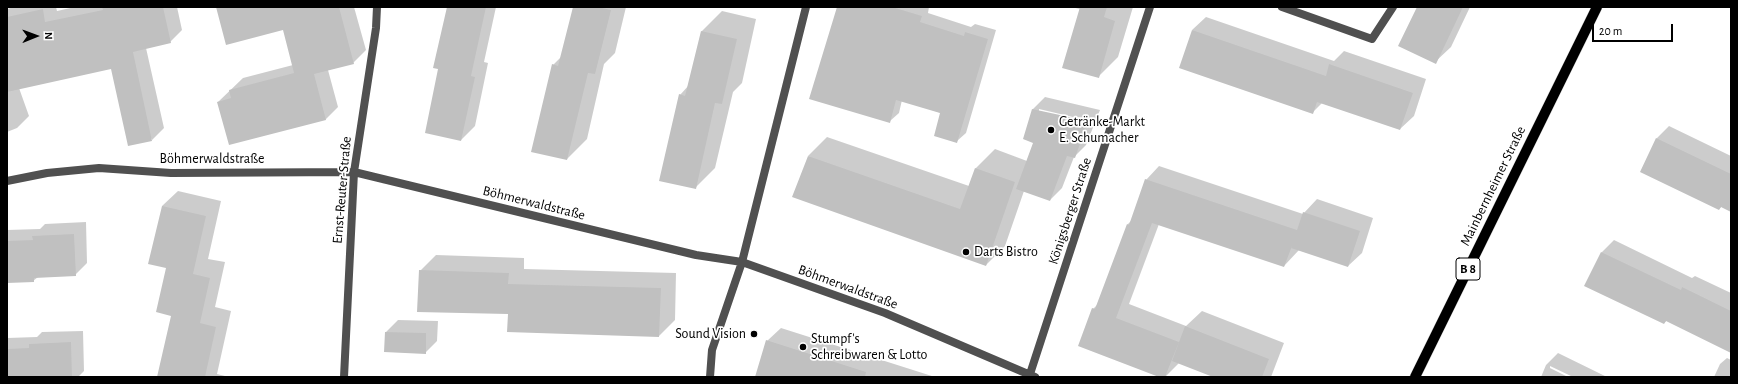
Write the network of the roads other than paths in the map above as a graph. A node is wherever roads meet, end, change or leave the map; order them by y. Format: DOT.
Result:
graph roads {
  1 [pos="377,7"];
  2 [pos="806,7"];
  3 [pos="1150,7"];
  4 [pos="1282,7"];
  5 [pos="1393,7"];
  6 [pos="1597,7"];
  7 [pos="354,172"];
  8 [pos="7,181"];
  9 [pos="742,262"];
  10 [pos="1031,376"];
  11 [pos="344,377"];
  12 [pos="710,377"];
  13 [pos="1415,377"];
  1 -- 7 [label="street, Ernst-Reuter-Straße"];
  2 -- 9 [label="street"];
  3 -- 10 [label="street, Königsberger Straße"];
  4 -- 5 [label="street"];
  6 -- 13 [label="main road, Mainbernheimer Straße / B 8"];
  7 -- 8 [label="street, Böhmerwaldstraße"];
  7 -- 9 [label="street, Böhmerwaldstraße"];
  7 -- 11 [label="street, Ernst-Reuter-Straße"];
  9 -- 10 [label="street, Böhmerwaldstraße"];
  9 -- 12 [label="street"];
}
